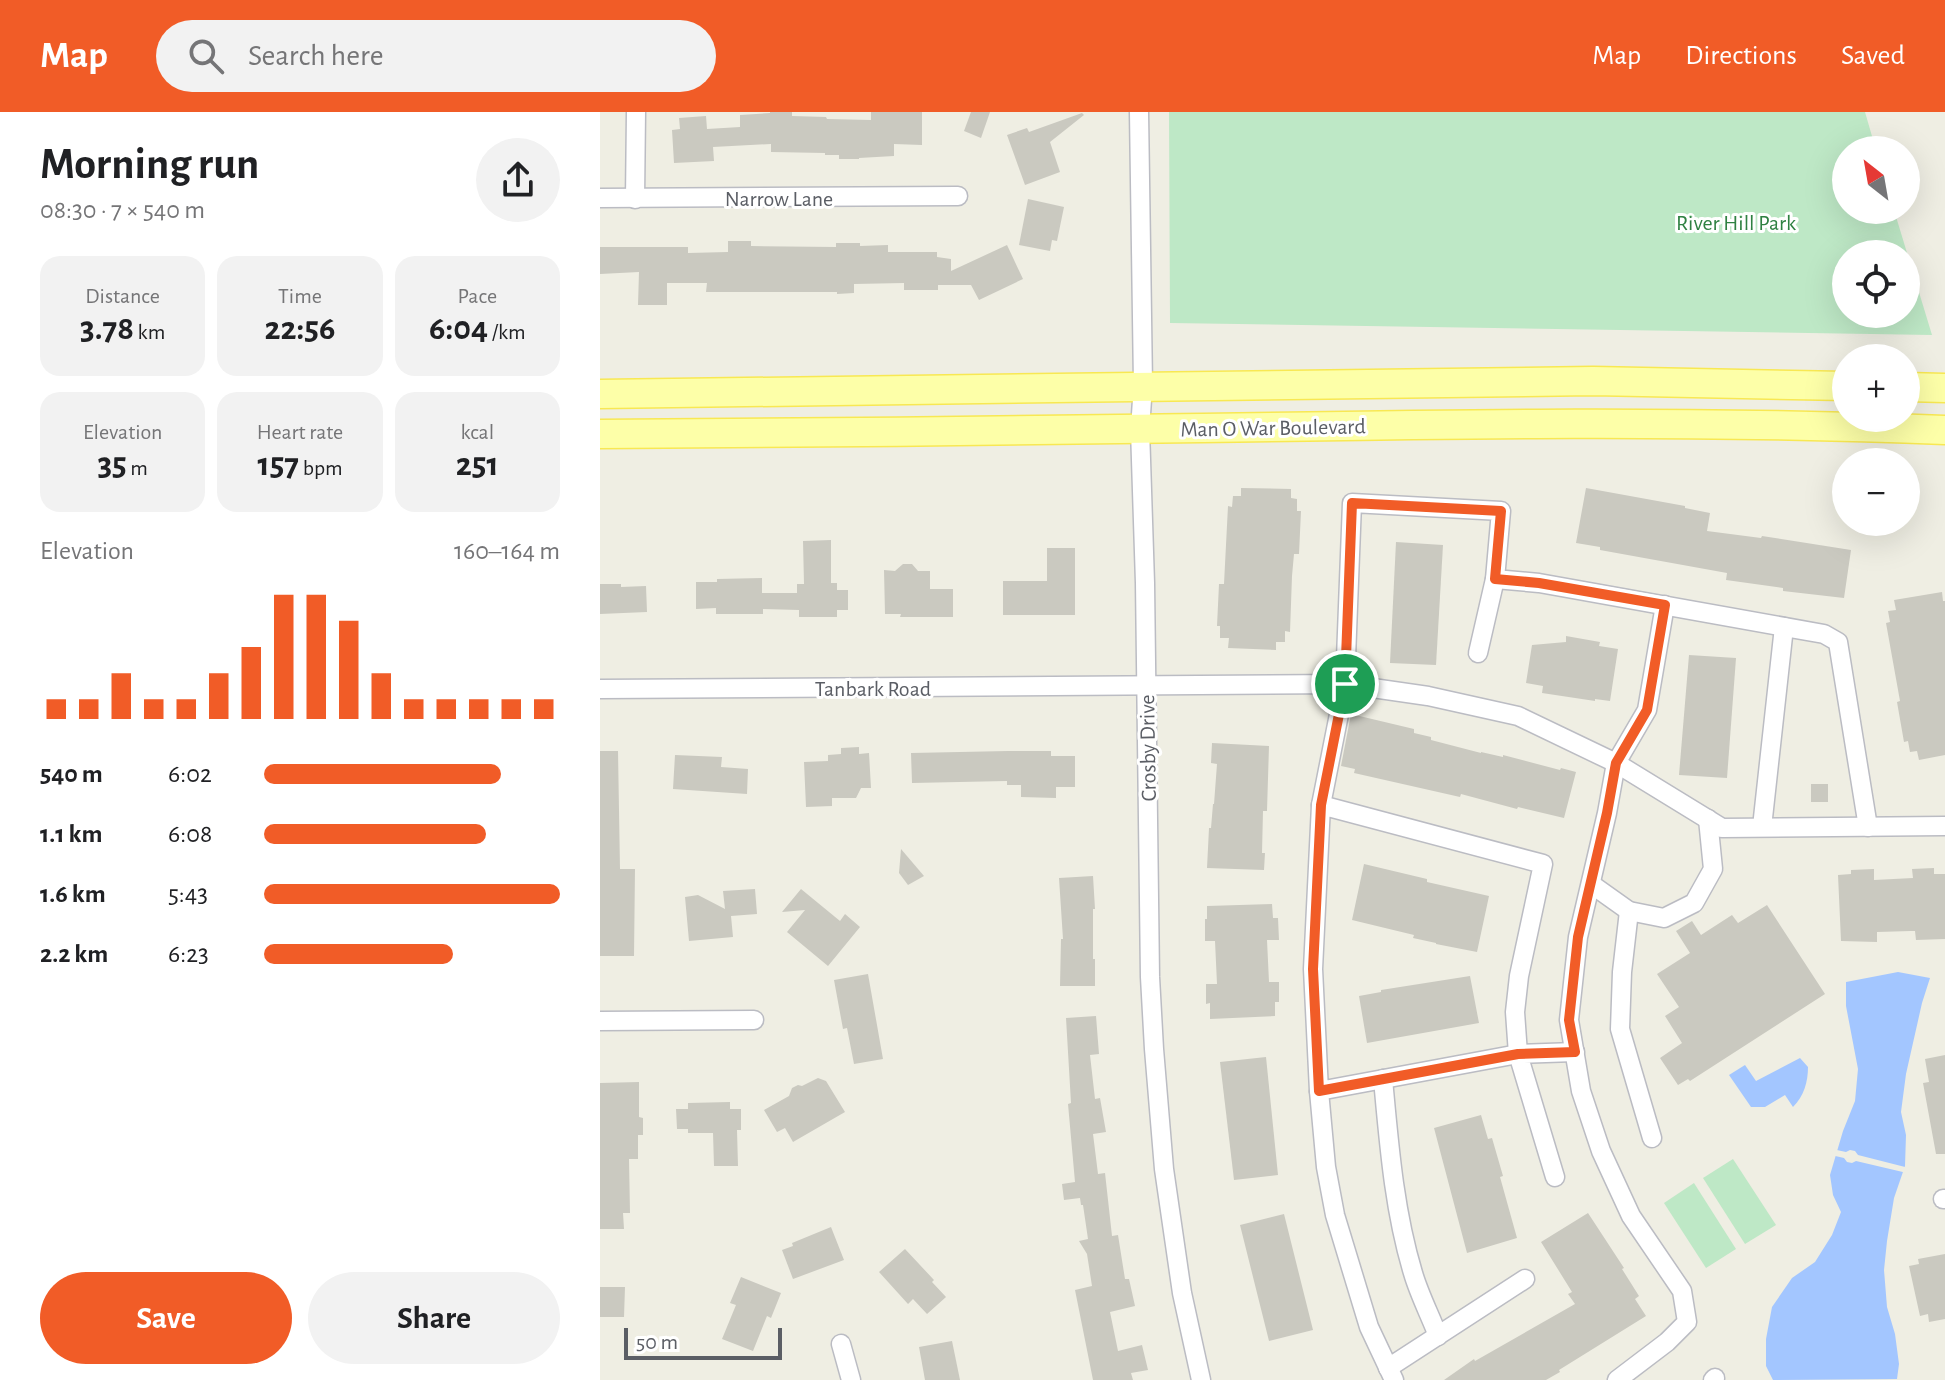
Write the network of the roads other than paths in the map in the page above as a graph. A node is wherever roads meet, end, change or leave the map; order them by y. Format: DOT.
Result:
graph roads {
  1 [pos="636,112"];
  2 [pos="1139,112"];
  3 [pos="958,196"];
  4 [pos="600,198"];
  5 [pos="635,199"];
  6 [pos="1143,385"];
  7 [pos="1832,386"];
  8 [pos="1920,387"];
  9 [pos="1945,388"];
  10 [pos="600,394"];
  11 [pos="1140,429"];
  12 [pos="1945,430"];
  13 [pos="600,434"];
  14 [pos="1495,579"];
  15 [pos="1665,605"];
  16 [pos="1784,627"];
  17 [pos="1478,653"];
  18 [pos="1345,684"];
  19 [pos="1146,686"];
  20 [pos="600,689"];
  21 [pos="1616,763"];
  22 [pos="1321,805"];
  23 [pos="1708,819"];
  24 [pos="1945,826"];
  25 [pos="1762,827"];
  26 [pos="1868,827"];
  27 [pos="1591,884"];
  28 [pos="1629,911"];
  29 [pos="754,1020"];
  30 [pos="600,1021"];
  31 [pos="1575,1052"];
  32 [pos="1518,1054"];
  33 [pos="1383,1079"];
  34 [pos="1319,1091"];
  35 [pos="1652,1138"];
  36 [pos="1555,1177"];
  37 [pos="1525,1279"];
  38 [pos="1438,1336"];
  39 [pos="841,1344"];
  40 [pos="1391,1374"];
  41 [pos="851,1380"];
  42 [pos="1201,1380"];
  43 [pos="1617,1380"];
  1 -- 5 [label="street"];
  2 -- 6 [label="street, Crosby Drive"];
  3 -- 5 [label="street, Narrow Lane"];
  4 -- 5 [label="street, Narrow Lane"];
  6 -- 7 [label="main road, Man O War Boulevard"];
  6 -- 10 [label="main road, Man O War Boulevard"];
  6 -- 11 [label="street, Crosby Drive"];
  8 -- 9 [label="main road"];
  11 -- 12 [label="main road, Man O War Boulevard"];
  11 -- 13 [label="main road, Man O War Boulevard"];
  11 -- 19 [label="street, Crosby Drive"];
  14 -- 15 [label="street"];
  14 -- 17 [label="street"];
  14 -- 18 [label="street"];
  15 -- 16 [label="street"];
  15 -- 21 [label="street"];
  16 -- 25 [label="street"];
  16 -- 26 [label="street"];
  18 -- 19 [label="street, Tanbark Road"];
  18 -- 21 [label="street, Tanbark Road"];
  18 -- 22 [label="street"];
  19 -- 20 [label="street, Tanbark Road"];
  19 -- 42 [label="street, Crosby Drive"];
  21 -- 23 [label="street, Tanbark Road"];
  21 -- 27 [label="street"];
  22 -- 32 [label="street"];
  22 -- 34 [label="street"];
  23 -- 25 [label="street, Tanbark Road"];
  23 -- 28 [label="street"];
  24 -- 26 [label="street, Tanbark Road"];
  25 -- 26 [label="street, Tanbark Road"];
  27 -- 28 [label="street"];
  27 -- 31 [label="street"];
  28 -- 35 [label="street"];
  29 -- 30 [label="street"];
  31 -- 32 [label="street"];
  31 -- 43 [label="street"];
  32 -- 33 [label="street"];
  32 -- 36 [label="street"];
  33 -- 34 [label="street"];
  33 -- 38 [label="street"];
  34 -- 40 [label="street"];
  37 -- 38 [label="street"];
  38 -- 40 [label="street"];
  39 -- 41 [label="street"];
}
